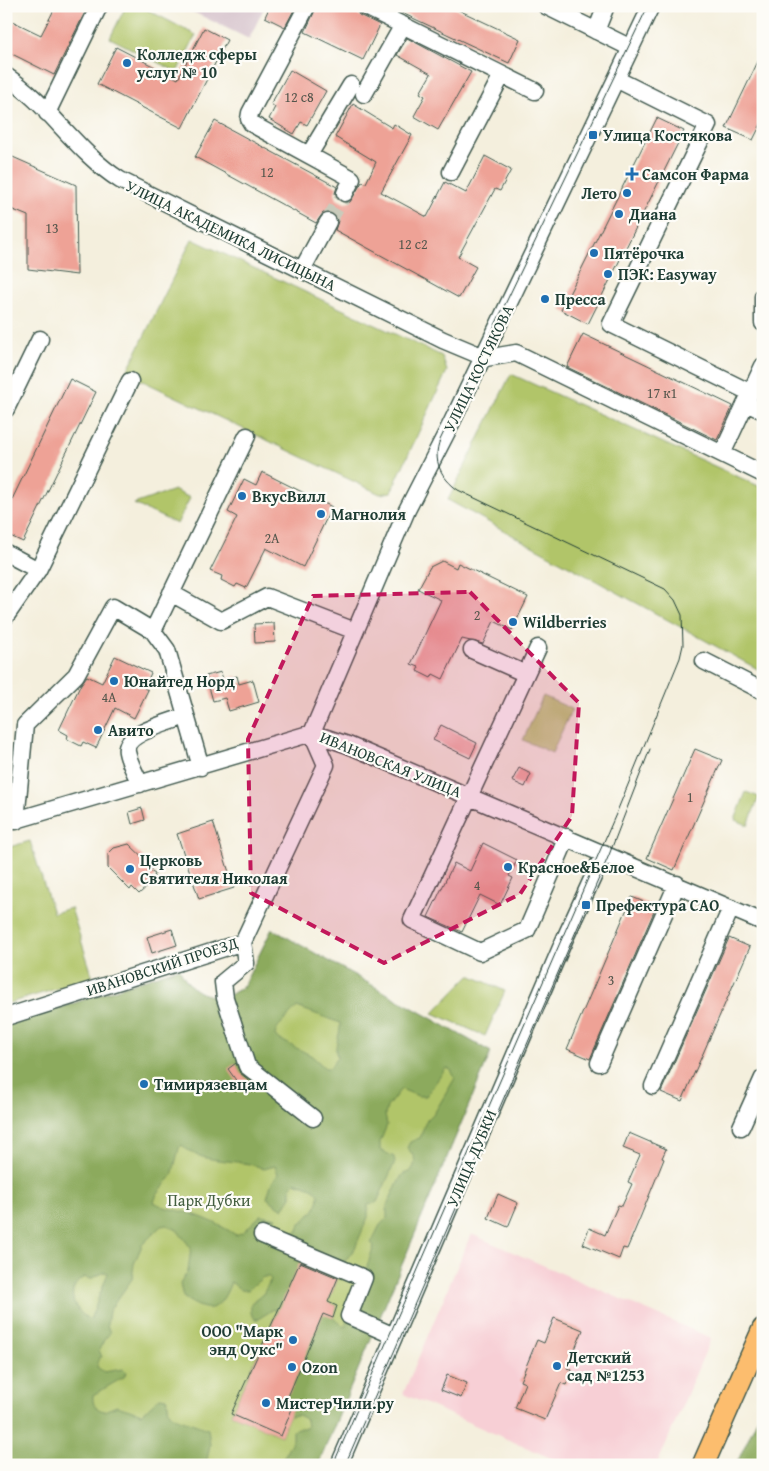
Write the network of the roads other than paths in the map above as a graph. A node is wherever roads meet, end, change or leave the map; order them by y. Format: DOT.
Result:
graph roads {
  1 [pos="99,6"];
  2 [pos="307,6"];
  3 [pos="364,6"];
  4 [pos="546,6"];
  5 [pos="606,6"];
  6 [pos="651,6"];
  7 [pos="403,25"];
  8 [pos="596,31"];
  9 [pos="631,48"];
  10 [pos="502,75"];
  11 [pos="6,76"];
  12 [pos="616,79"];
  13 [pos="535,91"];
  14 [pos="47,113"];
  15 [pos="309,155"];
  16 [pos="451,172"];
  17 [pos="345,193"];
  18 [pos="328,222"];
  19 [pos="302,270"];
  20 [pos="763,296"];
  21 [pos="763,323"];
  22 [pos="40,338"];
  23 [pos="483,357"];
  24 [pos="763,366"];
  25 [pos="130,381"];
  26 [pos="748,398"];
  27 [pos="6,410"];
  28 [pos="763,411"];
  29 [pos="247,436"];
  30 [pos="722,454"];
  31 [pos="763,474"];
  32 [pos="6,553"];
  33 [pos="38,570"];
  34 [pos="171,593"];
  35 [pos="6,616"];
  36 [pos="153,631"];
  37 [pos="355,631"];
  38 [pos="538,648"];
  39 [pos="472,650"];
  40 [pos="704,661"];
  41 [pos="526,674"];
  42 [pos="763,691"];
  43 [pos="186,716"];
  44 [pos="312,733"];
  45 [pos="200,767"];
  46 [pos="140,784"];
  47 [pos="470,796"];
  48 [pos="11,822"];
  49 [pos="567,837"];
  50 [pos="604,853"];
  51 [pos="677,884"];
  52 [pos="731,908"];
  53 [pos="763,922"];
  54 [pos="243,942"];
  55 [pos="6,1017"];
  56 [pos="599,1063"];
  57 [pos="763,1078"];
  58 [pos="653,1086"];
  59 [pos="312,1118"];
  60 [pos="741,1127"];
  61 [pos="262,1235"];
  62 [pos="763,1329"];
  63 [pos="394,1336"];
  64 [pos="339,1465"];
  65 [pos="703,1465"];
  1 -- 14 [label="street"];
  2 -- 15 [label="street"];
  3 -- 7 [label="street"];
  4 -- 8 [label="street"];
  5 -- 8 [label="street"];
  6 -- 9 [label="street, УЛИЦА КОСТЯКОВА"];
  7 -- 10 [label="street"];
  7 -- 15 [label="street"];
  8 -- 9 [label="street"];
  9 -- 12 [label="street, УЛИЦА КОСТЯКОВА"];
  10 -- 13 [label="street"];
  10 -- 16 [label="street"];
  11 -- 14 [label="street, УЛИЦА АКАДЕМИКА ЛИСИЦЫНА"];
  12 -- 23 [label="street, УЛИЦА КОСТЯКОВА"];
  12 -- 26 [label="street"];
  14 -- 19 [label="street, УЛИЦА АКАДЕМИКА ЛИСИЦЫНА"];
  15 -- 17 [label="street"];
  18 -- 19 [label="street"];
  19 -- 23 [label="street, УЛИЦА АКАДЕМИКА ЛИСИЦЫНА"];
  20 -- 21 [label="street"];
  22 -- 27 [label="street"];
  23 -- 30 [label="street"];
  23 -- 37 [label="street, УЛИЦА КОСТЯКОВА"];
  24 -- 26 [label="street"];
  25 -- 33 [label="street"];
  26 -- 28 [label="street"];
  26 -- 30 [label="street"];
  29 -- 34 [label="street"];
  30 -- 31 [label="street"];
  32 -- 33 [label="street"];
  33 -- 35 [label="street"];
  34 -- 36 [label="street"];
  34 -- 37 [label="street"];
  36 -- 43 [label="street"];
  36 -- 48 [label="street"];
  37 -- 44 [label="street, УЛИЦА КОСТЯКОВА"];
  38 -- 41 [label="street"];
  39 -- 41 [label="street"];
  40 -- 42 [label="street"];
  41 -- 47 [label="street"];
  43 -- 45 [label="street"];
  43 -- 46 [label="street"];
  44 -- 45 [label="street, ИВАНОВСКАЯ УЛИЦА"];
  44 -- 47 [label="street, ИВАНОВСКАЯ УЛИЦА"];
  44 -- 54 [label="street, ИВАНОВСКИЙ ПРОЕЗД"];
  45 -- 46 [label="street, ИВАНОВСКАЯ УЛИЦА"];
  46 -- 48 [label="street, ИВАНОВСКАЯ УЛИЦА"];
  47 -- 49 [label="street, ИВАНОВСКАЯ УЛИЦА"];
  47 -- 49 [label="street"];
  49 -- 50 [label="street, ИВАНОВСКАЯ УЛИЦА"];
  50 -- 51 [label="street, ИВАНОВСКАЯ УЛИЦА"];
  50 -- 63 [label="street, УЛИЦА ДУБКИ"];
  51 -- 52 [label="street, ИВАНОВСКАЯ УЛИЦА"];
  51 -- 56 [label="street"];
  52 -- 53 [label="street, ИВАНОВСКАЯ УЛИЦА"];
  52 -- 58 [label="street"];
  54 -- 55 [label="street, ИВАНОВСКИЙ ПРОЕЗД"];
  54 -- 59 [label="street"];
  57 -- 60 [label="street"];
  61 -- 63 [label="street"];
  62 -- 65 [label="main road"];
  63 -- 64 [label="street, УЛИЦА ДУБКИ"];
}
